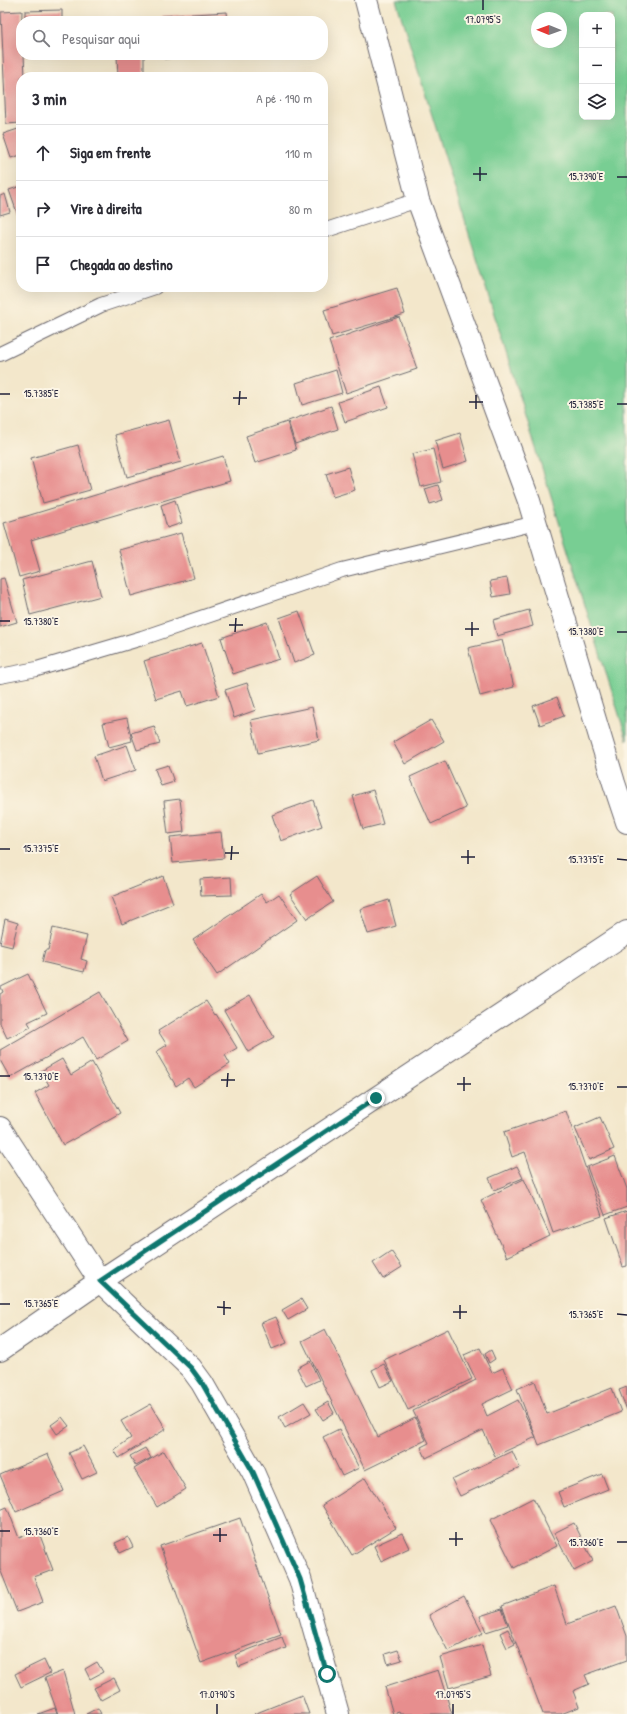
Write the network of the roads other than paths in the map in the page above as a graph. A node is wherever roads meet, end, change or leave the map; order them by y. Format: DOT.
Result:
graph roads {
  1 [pos="366,0"];
  2 [pos="418,200"];
  3 [pos="328,229"];
  4 [pos="140,292"];
  5 [pos="0,354"];
  6 [pos="536,524"];
  7 [pos="0,676"];
  8 [pos="627,822"];
  9 [pos="627,932"];
  10 [pos="0,1128"];
  11 [pos="100,1281"];
  12 [pos="0,1350"];
  13 [pos="338,1714"];
  1 -- 2 [label="street"];
  2 -- 3 [label="lane"];
  2 -- 6 [label="street"];
  4 -- 5 [label="lane"];
  6 -- 7 [label="lane"];
  6 -- 8 [label="street"];
  9 -- 11 [label="street"];
  10 -- 11 [label="street"];
  11 -- 12 [label="street"];
  11 -- 13 [label="street"];
}
